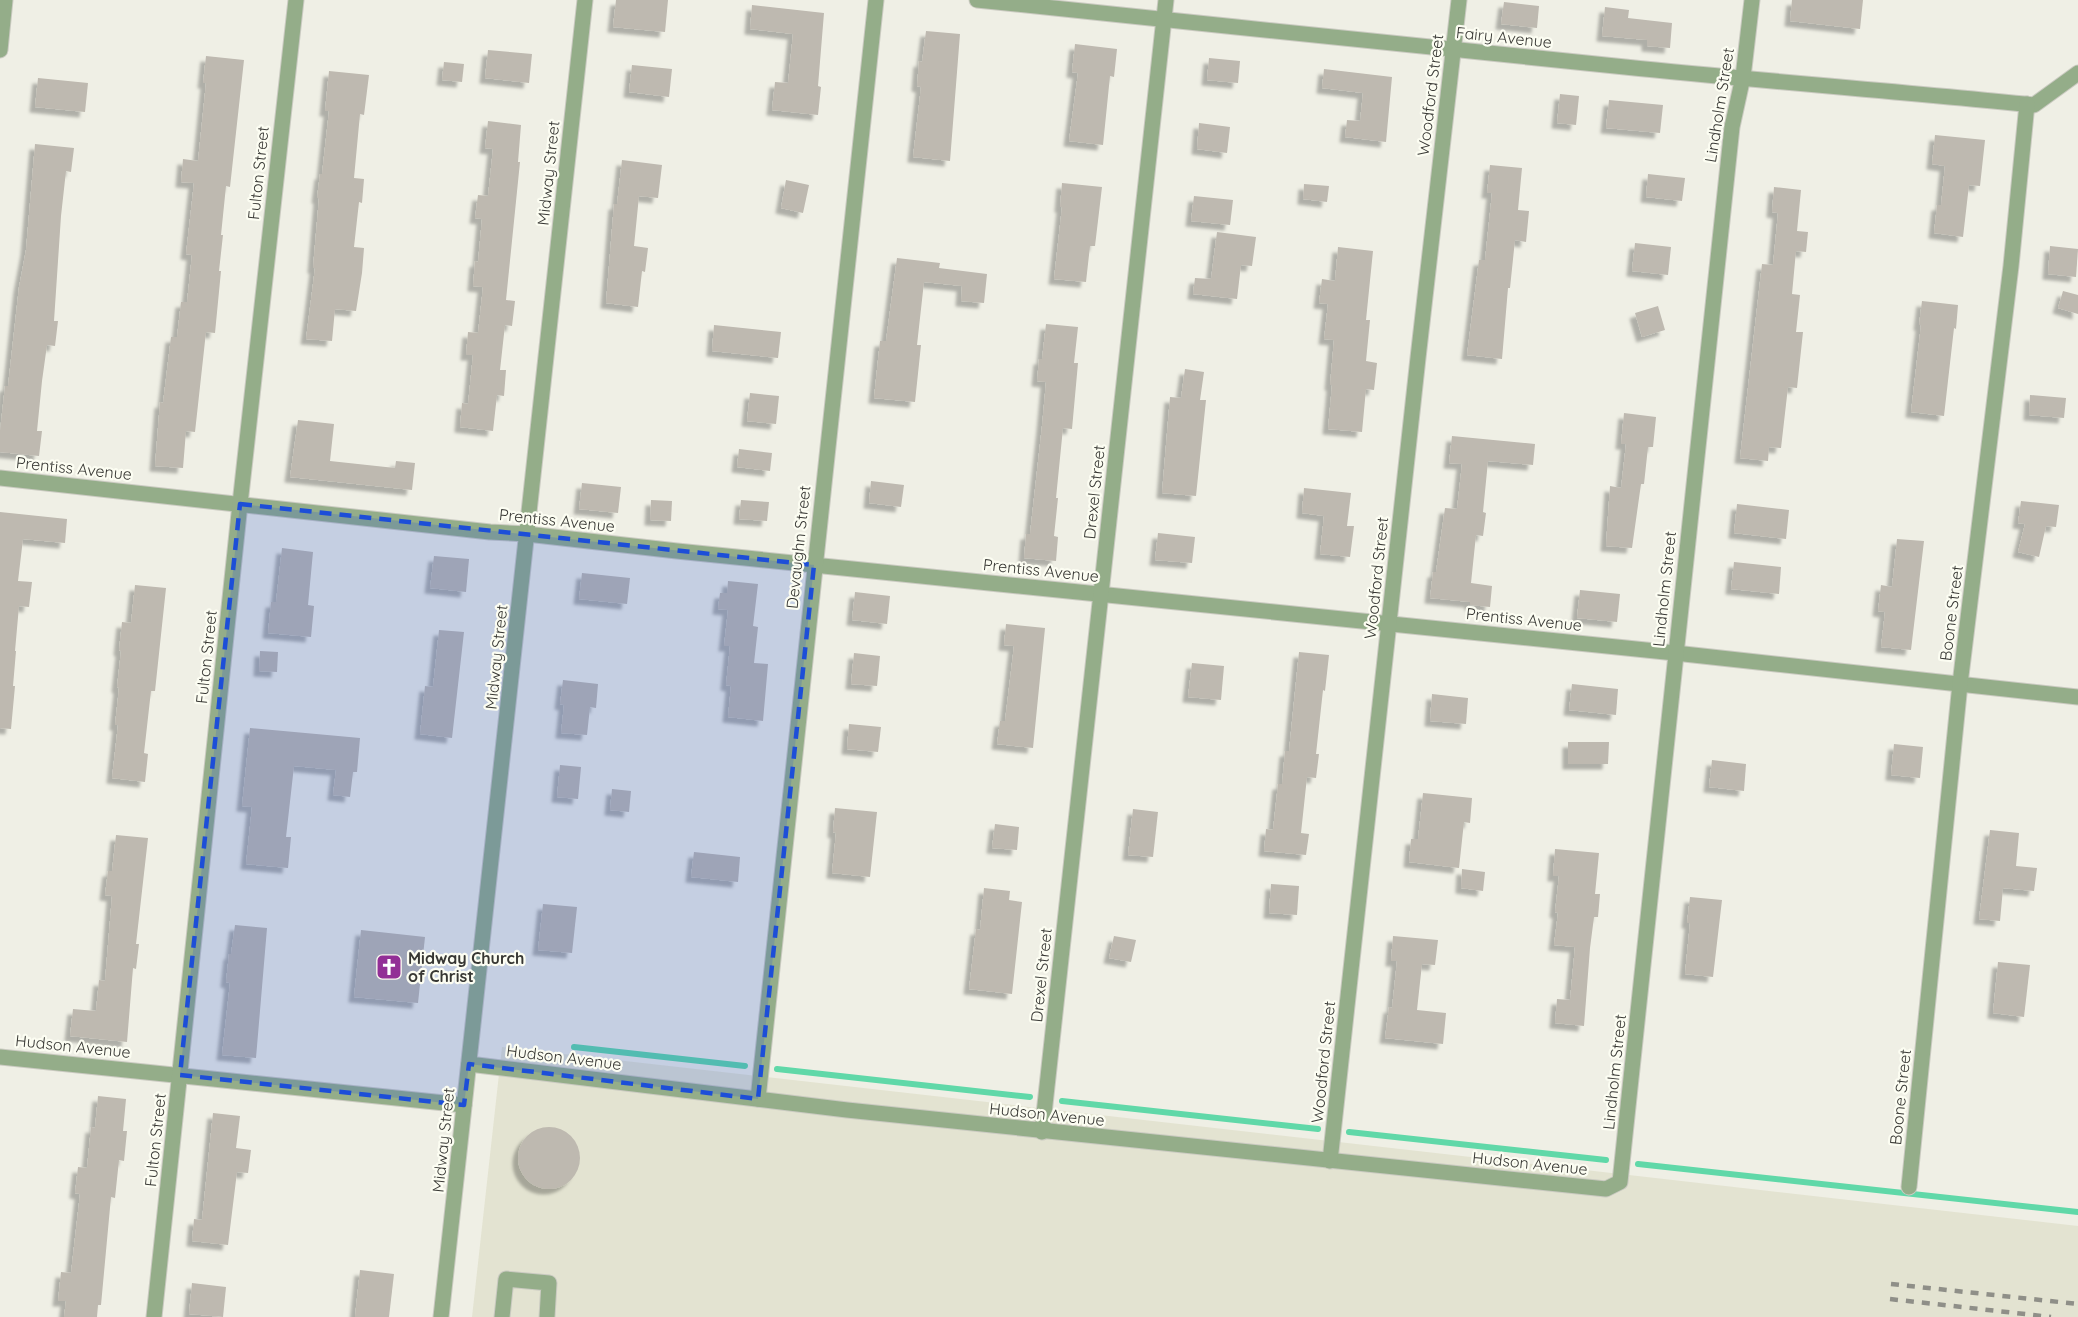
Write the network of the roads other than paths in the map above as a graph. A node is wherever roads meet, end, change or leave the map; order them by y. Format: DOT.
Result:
graph roads {
  1 [pos="5,0"];
  2 [pos="296,0"];
  3 [pos="585,0"];
  4 [pos="876,0"];
  5 [pos="977,0"];
  6 [pos="1166,0"];
  7 [pos="1460,0"];
  8 [pos="1752,0"];
  9 [pos="1164,19"];
  10 [pos="0,50"];
  11 [pos="1454,50"];
  12 [pos="2078,73"];
  13 [pos="1743,77"];
  14 [pos="2027,104"];
  15 [pos="0,478"];
  16 [pos="240,504"];
  17 [pos="527,534"];
  18 [pos="814,565"];
  19 [pos="1101,594"];
  20 [pos="1389,623"];
  21 [pos="1676,653"];
  22 [pos="1960,684"];
  23 [pos="2078,697"];
  24 [pos="0,1057"];
  25 [pos="469,1064"];
  26 [pos="180,1075"];
  27 [pos="758,1099"];
  28 [pos="464,1105"];
  29 [pos="1042,1132"];
  30 [pos="1330,1161"];
  31 [pos="1620,1182"];
  32 [pos="1909,1187"];
  33 [pos="154,1317"];
  34 [pos="441,1317"];
  35 [pos="502,1317"];
  36 [pos="546,1317"];
  1 -- 10 [label="street"];
  2 -- 16 [label="street, Fulton Street"];
  3 -- 17 [label="street, Midway Street"];
  4 -- 18 [label="street, Devaughn Street"];
  5 -- 9 [label="street, Fairy Avenue"];
  6 -- 9 [label="street, Drexel Street"];
  7 -- 11 [label="street, Woodford Street"];
  8 -- 13 [label="street, Lindholm Street"];
  9 -- 11 [label="street, Fairy Avenue"];
  9 -- 19 [label="street, Drexel Street"];
  11 -- 13 [label="street, Fairy Avenue"];
  11 -- 20 [label="street, Woodford Street"];
  12 -- 14 [label="street"];
  13 -- 14 [label="street, Fairy Avenue"];
  13 -- 21 [label="street, Lindholm Street"];
  14 -- 22 [label="street, Boone Street"];
  15 -- 16 [label="street, Prentiss Avenue"];
  16 -- 17 [label="street, Prentiss Avenue"];
  16 -- 26 [label="street, Fulton Street"];
  17 -- 18 [label="street, Prentiss Avenue"];
  17 -- 25 [label="street, Midway Street"];
  18 -- 19 [label="street, Prentiss Avenue"];
  18 -- 27 [label="street, Devaughn Street"];
  19 -- 20 [label="street, Prentiss Avenue"];
  19 -- 29 [label="street, Drexel Street"];
  20 -- 21 [label="street, Prentiss Avenue"];
  20 -- 30 [label="street, Woodford Street"];
  21 -- 22 [label="street, Prentiss Avenue"];
  21 -- 31 [label="street, Lindholm Street"];
  22 -- 23 [label="street, Prentiss Avenue"];
  22 -- 32 [label="street, Boone Street"];
  24 -- 26 [label="street, Hudson Avenue"];
  25 -- 27 [label="street, Hudson Avenue"];
  25 -- 28 [label="street, Midway Street"];
  26 -- 28 [label="street, Hudson Avenue"];
  26 -- 33 [label="street, Fulton Street"];
  27 -- 29 [label="street, Hudson Avenue"];
  28 -- 34 [label="street, Midway Street"];
  29 -- 30 [label="street, Hudson Avenue"];
  30 -- 31 [label="street, Hudson Avenue"];
  35 -- 36 [label="street"];
}
